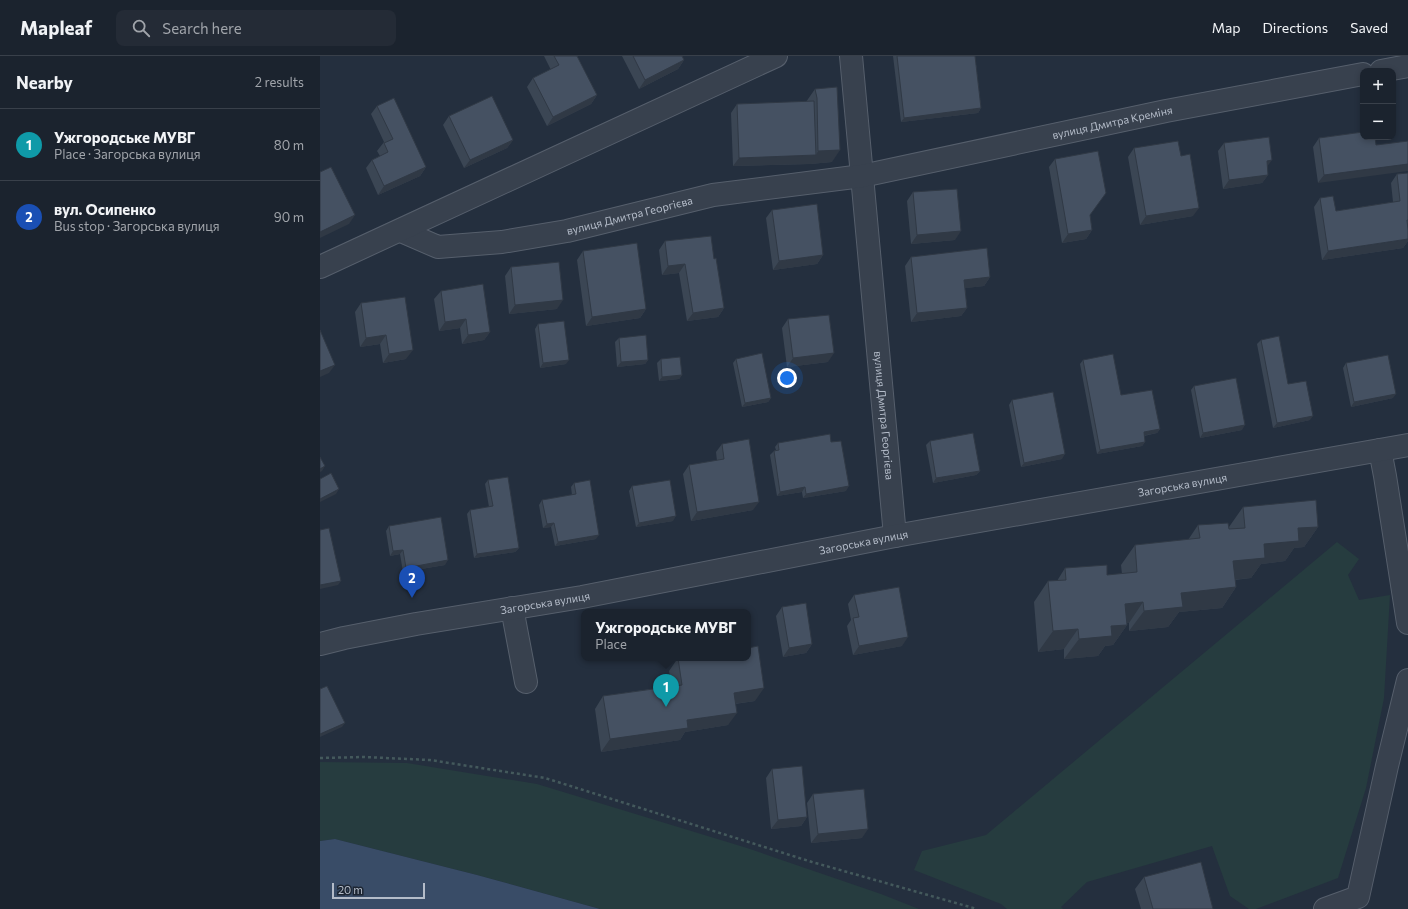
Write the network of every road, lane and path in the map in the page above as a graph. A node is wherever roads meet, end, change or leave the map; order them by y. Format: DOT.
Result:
graph roads {
  1 [pos="776,56"];
  2 [pos="851,56"];
  3 [pos="1408,66"];
  4 [pos="1396,68"];
  5 [pos="1360,75"];
  6 [pos="862,176"];
  7 [pos="401,231"];
  8 [pos="320,267"];
  9 [pos="1408,445"];
  10 [pos="1380,450"];
  11 [pos="895,536"];
  12 [pos="512,608"];
  13 [pos="1408,623"];
  14 [pos="320,644"];
  15 [pos="1408,680"];
  16 [pos="526,682"];
  17 [pos="320,758"];
  18 [pos="976,909"];
  19 [pos="1325,909"];
  1 -- 7 [label="street"];
  2 -- 6 [label="street, вулиця Дмитра Георгієва"];
  3 -- 4 [label="street"];
  5 -- 6 [label="street, вулиця Дмитра Креміня"];
  6 -- 7 [label="street, вулиця Дмитра Георгієва"];
  6 -- 11 [label="street, вулиця Дмитра Георгієва"];
  7 -- 8 [label="street"];
  9 -- 10 [label="street, Загорська вулиця"];
  10 -- 11 [label="street, Загорська вулиця"];
  10 -- 13 [label="street"];
  11 -- 12 [label="street, Загорська вулиця"];
  12 -- 14 [label="street, Загорська вулиця"];
  12 -- 16 [label="street"];
  15 -- 19 [label="street"];
  17 -- 18 [label="path"];
}
